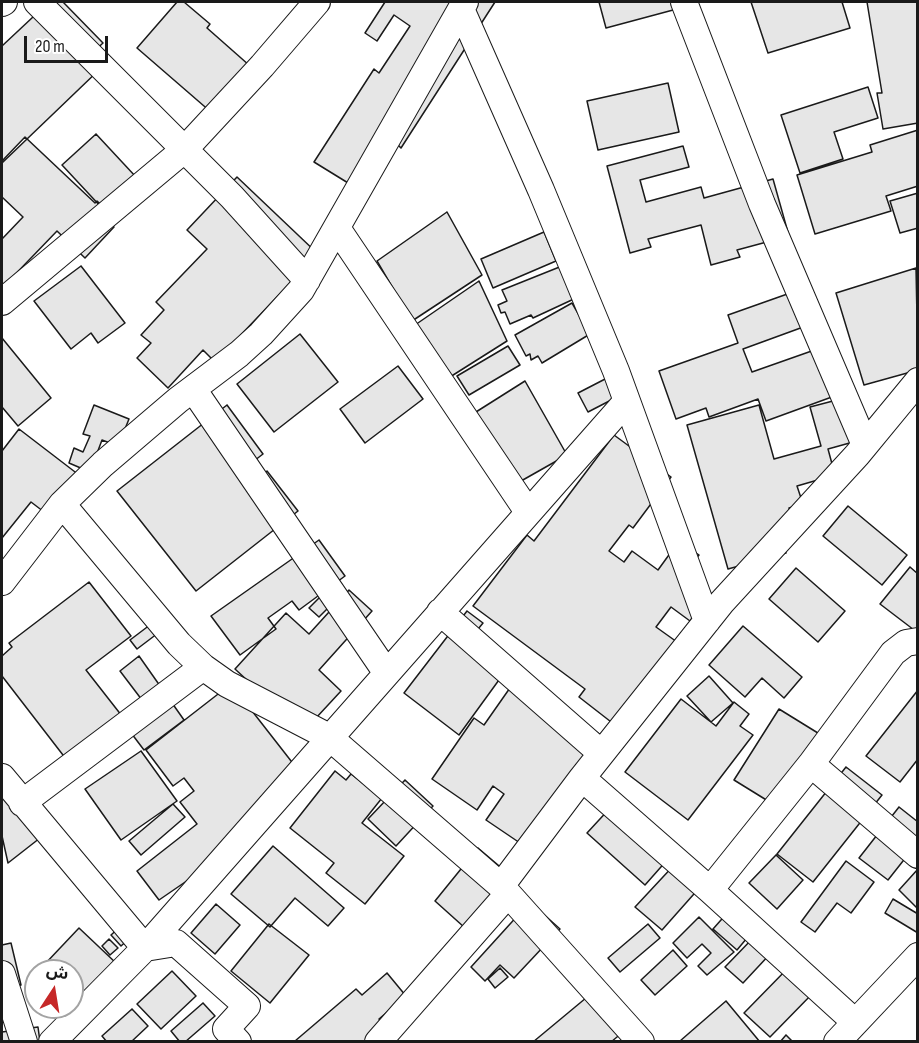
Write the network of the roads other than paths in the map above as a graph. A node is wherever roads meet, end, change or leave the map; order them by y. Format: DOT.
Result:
graph roads {
  1 [pos="37,2"];
  2 [pos="317,2"];
  3 [pos="684,2"];
  4 [pos="463,5"];
  5 [pos="185,149"];
  6 [pos="337,228"];
  7 [pos="308,280"];
  8 [pos="2,302"];
  9 [pos="918,381"];
  10 [pos="193,389"];
  11 [pos="626,402"];
  12 [pos="865,445"];
  13 [pos="62,504"];
  14 [pos="528,512"];
  15 [pos="2,582"];
  16 [pos="440,612"];
  17 [pos="707,621"];
  18 [pos="918,641"];
  19 [pos="203,667"];
  20 [pos="386,672"];
  21 [pos="328,737"];
  22 [pos="601,753"];
  23 [pos="811,764"];
  24 [pos="2,777"];
  25 [pos="582,778"];
  26 [pos="22,802"];
  27 [pos="918,855"];
  28 [pos="505,890"];
  29 [pos="710,890"];
  30 [pos="145,948"];
  31 [pos="918,956"];
  32 [pos="2,974"];
  33 [pos="855,1022"];
  34 [pos="226,1037"];
  35 [pos="24,1041"];
  36 [pos="52,1041"];
  37 [pos="379,1041"];
  38 [pos="641,1041"];
  39 [pos="837,1041"];
  1 -- 5 [label="street"];
  2 -- 5 [label="street"];
  3 -- 12 [label="street"];
  4 -- 6 [label="street"];
  4 -- 11 [label="street"];
  5 -- 7 [label="street"];
  5 -- 8 [label="street"];
  6 -- 7 [label="street"];
  6 -- 14 [label="street"];
  7 -- 10 [label="street"];
  9 -- 12 [label="street"];
  10 -- 13 [label="street"];
  10 -- 20 [label="street"];
  11 -- 14 [label="street"];
  11 -- 17 [label="street"];
  12 -- 17 [label="street"];
  13 -- 15 [label="street"];
  13 -- 19 [label="street"];
  14 -- 16 [label="street"];
  16 -- 20 [label="street"];
  16 -- 22 [label="street"];
  17 -- 22 [label="street"];
  18 -- 23 [label="street"];
  19 -- 21 [label="street"];
  19 -- 26 [label="street"];
  20 -- 21 [label="street"];
  21 -- 28 [label="street"];
  21 -- 30 [label="street"];
  22 -- 25 [label="street"];
  23 -- 27 [label="street"];
  23 -- 29 [label="street"];
  24 -- 26 [label="street"];
  25 -- 28 [label="street"];
  25 -- 29 [label="street"];
  26 -- 30 [label="street"];
  28 -- 37 [label="street"];
  28 -- 38 [label="street"];
  29 -- 33 [label="street"];
  30 -- 34 [label="street"];
  30 -- 36 [label="street"];
  31 -- 33 [label="street"];
  32 -- 35 [label="street"];
  33 -- 39 [label="street"];
}
